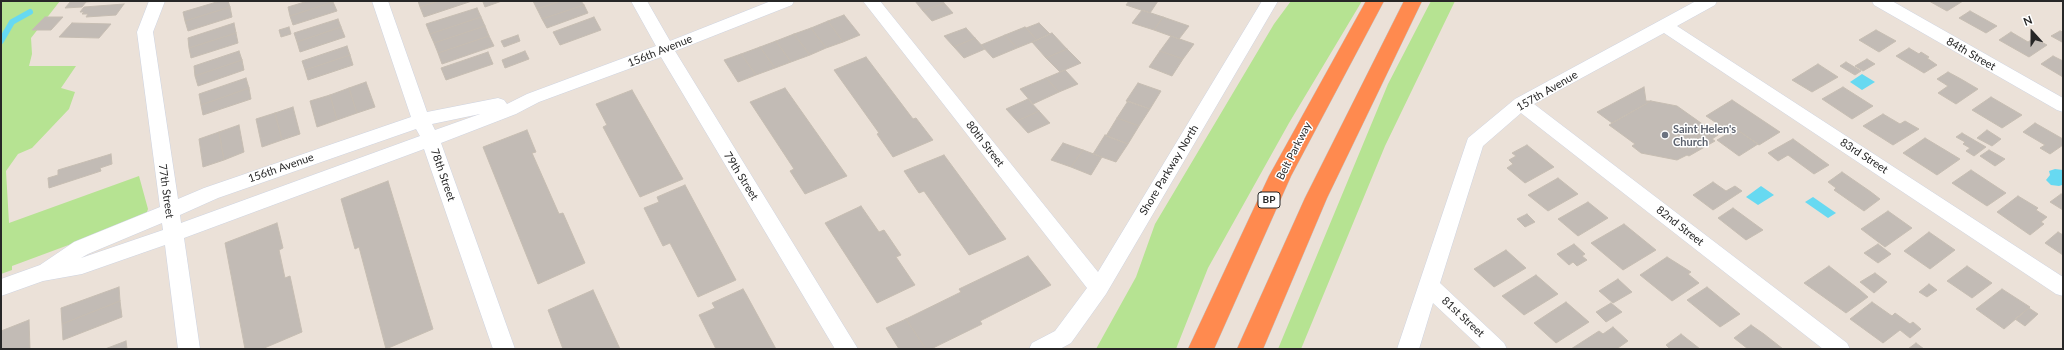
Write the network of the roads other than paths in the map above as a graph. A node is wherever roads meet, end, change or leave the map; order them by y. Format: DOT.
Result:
graph roads {
  1 [pos="157,1"];
  2 [pos="380,1"];
  3 [pos="639,1"];
  4 [pos="786,1"];
  5 [pos="871,1"];
  6 [pos="1270,1"];
  7 [pos="1375,1"];
  8 [pos="1413,1"];
  9 [pos="1709,1"];
  10 [pos="1880,1"];
  11 [pos="1664,25"];
  12 [pos="666,48"];
  13 [pos="533,98"];
  14 [pos="1521,103"];
  15 [pos="2063,106"];
  16 [pos="421,120"];
  17 [pos="430,139"];
  18 [pos="169,211"];
  19 [pos="172,233"];
  20 [pos="42,273"];
  21 [pos="1429,286"];
  22 [pos="1,288"];
  23 [pos="1099,288"];
  24 [pos="2063,288"];
  25 [pos="189,349"];
  26 [pos="504,349"];
  27 [pos="848,349"];
  28 [pos="1040,349"];
  29 [pos="1201,349"];
  30 [pos="1250,349"];
  31 [pos="1408,349"];
  32 [pos="1496,349"];
  33 [pos="1840,349"];
  1 -- 18 [label="street, 77th Street"];
  2 -- 16 [label="street, 78th Street"];
  3 -- 12 [label="street, 79th Street"];
  4 -- 12 [label="street, 156th Avenue"];
  5 -- 23 [label="street, 80th Street"];
  6 -- 23 [label="street, Shore Parkway North"];
  7 -- 29 [label="highway, Belt Parkway / BP"];
  8 -- 30 [label="highway"];
  9 -- 11 [label="street, 157th Avenue"];
  10 -- 15 [label="street, 84th Street"];
  11 -- 14 [label="street, 157th Avenue"];
  11 -- 24 [label="street, 83rd Street"];
  12 -- 13 [label="street, 156th Avenue"];
  12 -- 27 [label="street, 79th Street"];
  13 -- 16 [label="street, 156th Avenue"];
  13 -- 17 [label="street, 156th Avenue"];
  14 -- 21 [label="street, 157th Avenue"];
  14 -- 33 [label="street, 82nd Street"];
  16 -- 17 [label="street, 78th Street"];
  16 -- 18 [label="street, 156th Avenue"];
  17 -- 19 [label="street, 156th Avenue"];
  17 -- 26 [label="street, 78th Street"];
  18 -- 19 [label="street, 77th Street"];
  18 -- 20 [label="street, 156th Avenue"];
  19 -- 20 [label="street, 156th Avenue"];
  19 -- 25 [label="street, 77th Street"];
  20 -- 22 [label="street, 156th Avenue"];
  21 -- 31 [label="street, 157th Avenue"];
  21 -- 32 [label="street, 81st Street"];
  23 -- 28 [label="street, Shore Parkway North"];
}
